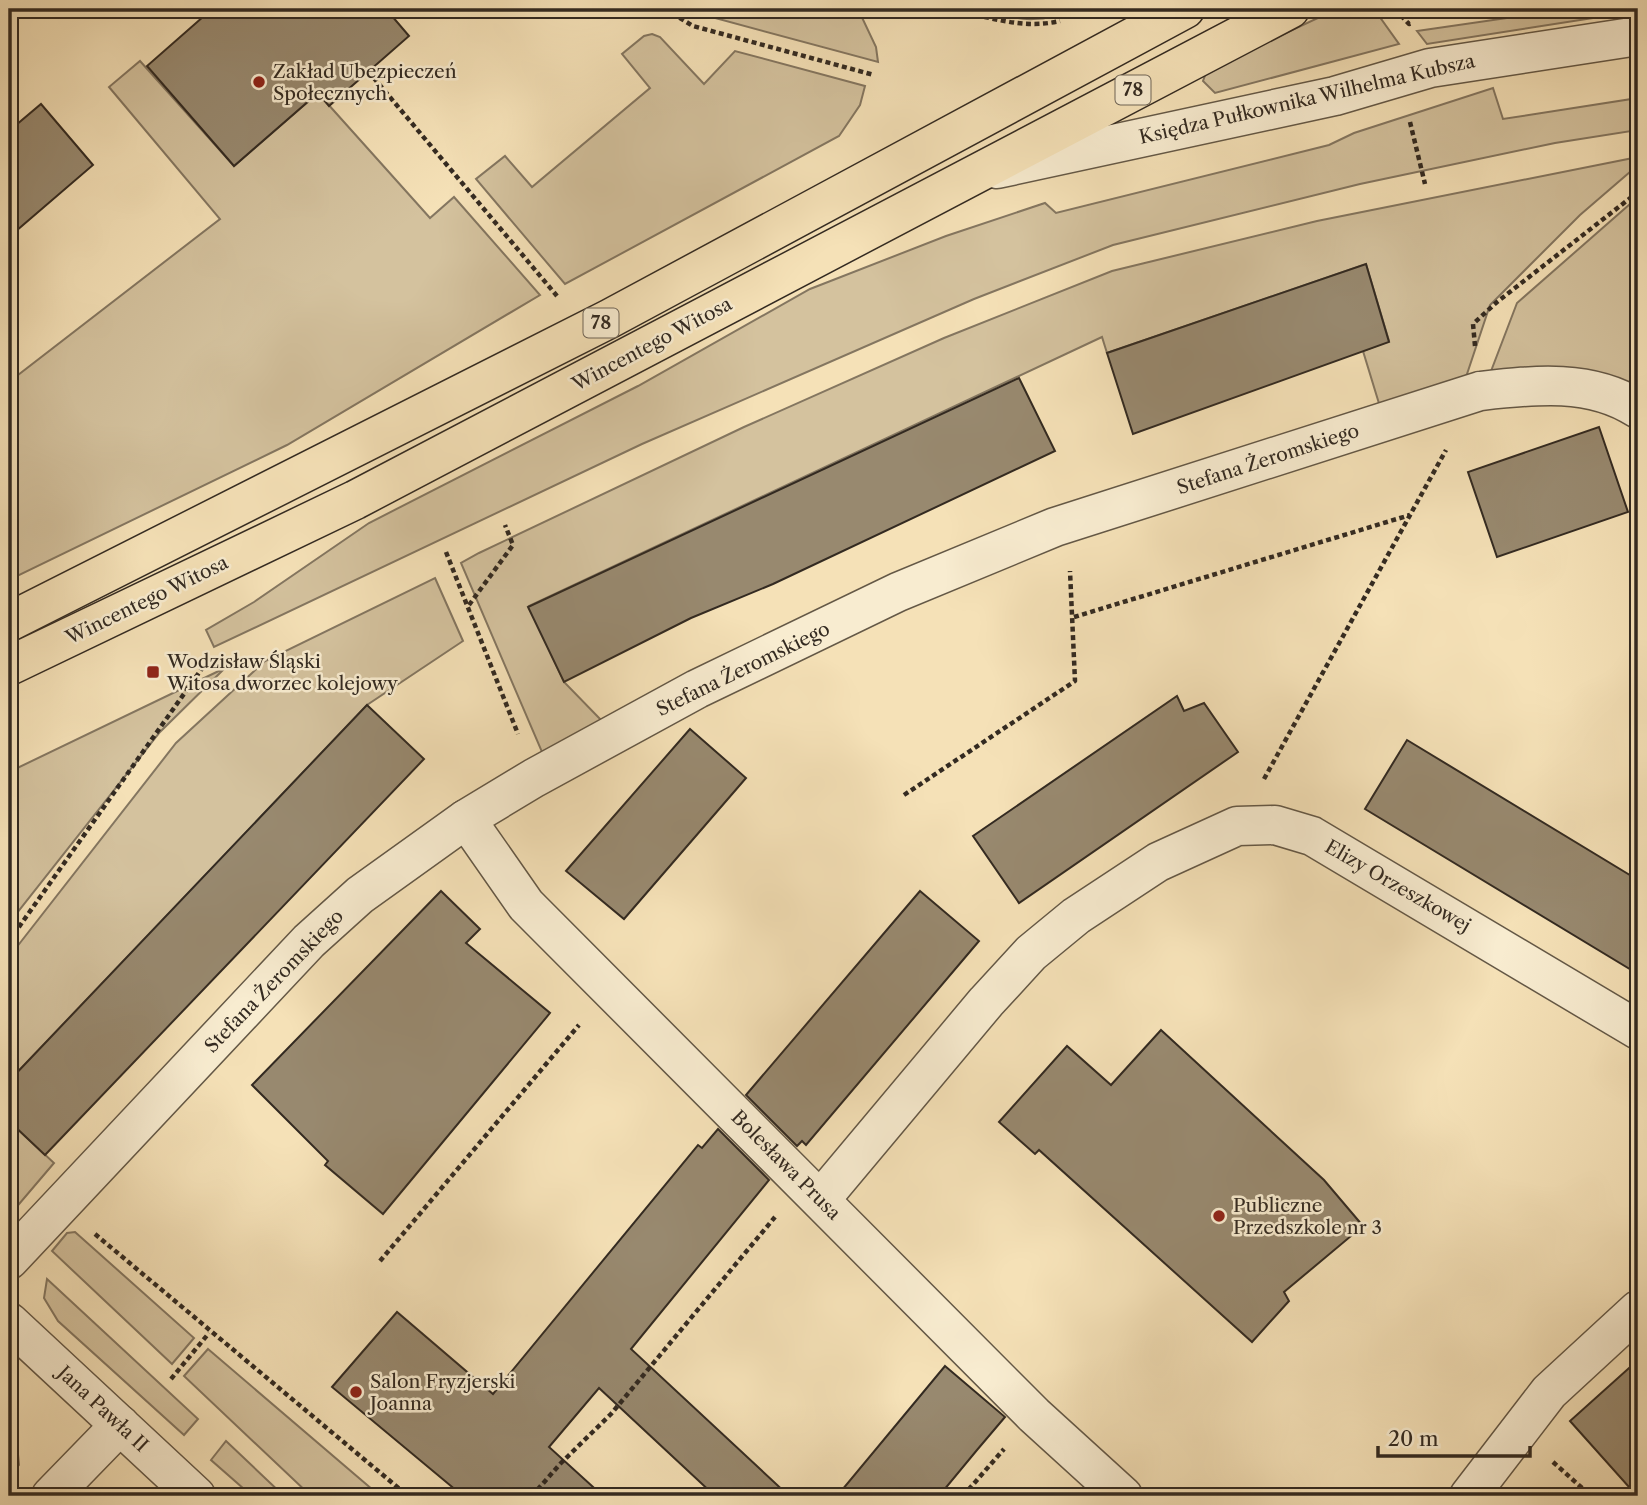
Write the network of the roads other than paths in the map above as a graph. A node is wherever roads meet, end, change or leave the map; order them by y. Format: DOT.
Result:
graph roads {
  1 [pos="1185,9"];
  2 [pos="1290,9"];
  3 [pos="1638,36"];
  4 [pos="978,173"];
  5 [pos="1638,409"];
  6 [pos="9,622"];
  7 [pos="9,666"];
  8 [pos="466,819"];
  9 [pos="1638,1030"];
  10 [pos="813,1191"];
  11 [pos="9,1260"];
  12 [pos="1638,1310"];
  13 [pos="9,1322"];
  14 [pos="120,1425"];
  15 [pos="51,1496"];
  16 [pos="196,1496"];
  17 [pos="1123,1496"];
  18 [pos="1469,1496"];
  1 -- 6 [label="main road, 78"];
  2 -- 4 [label="main road, Wincentego Witosa / 78"];
  3 -- 4 [label="street, Księdza Pułkownika Wilhelma Kubsza"];
  4 -- 7 [label="main road, Wincentego Witosa / 78"];
  5 -- 8 [label="street, Stefana Żeromskiego"];
  8 -- 10 [label="street, Bolesława Prusa"];
  8 -- 11 [label="street, Stefana Żeromskiego"];
  9 -- 10 [label="street, Elizy Orzeszkowej"];
  10 -- 17 [label="street, Bolesława Prusa"];
  12 -- 18 [label="street"];
  13 -- 14 [label="street, Jana Pawła II"];
  14 -- 15 [label="street"];
  14 -- 16 [label="street, Jana Pawła II"];
}
